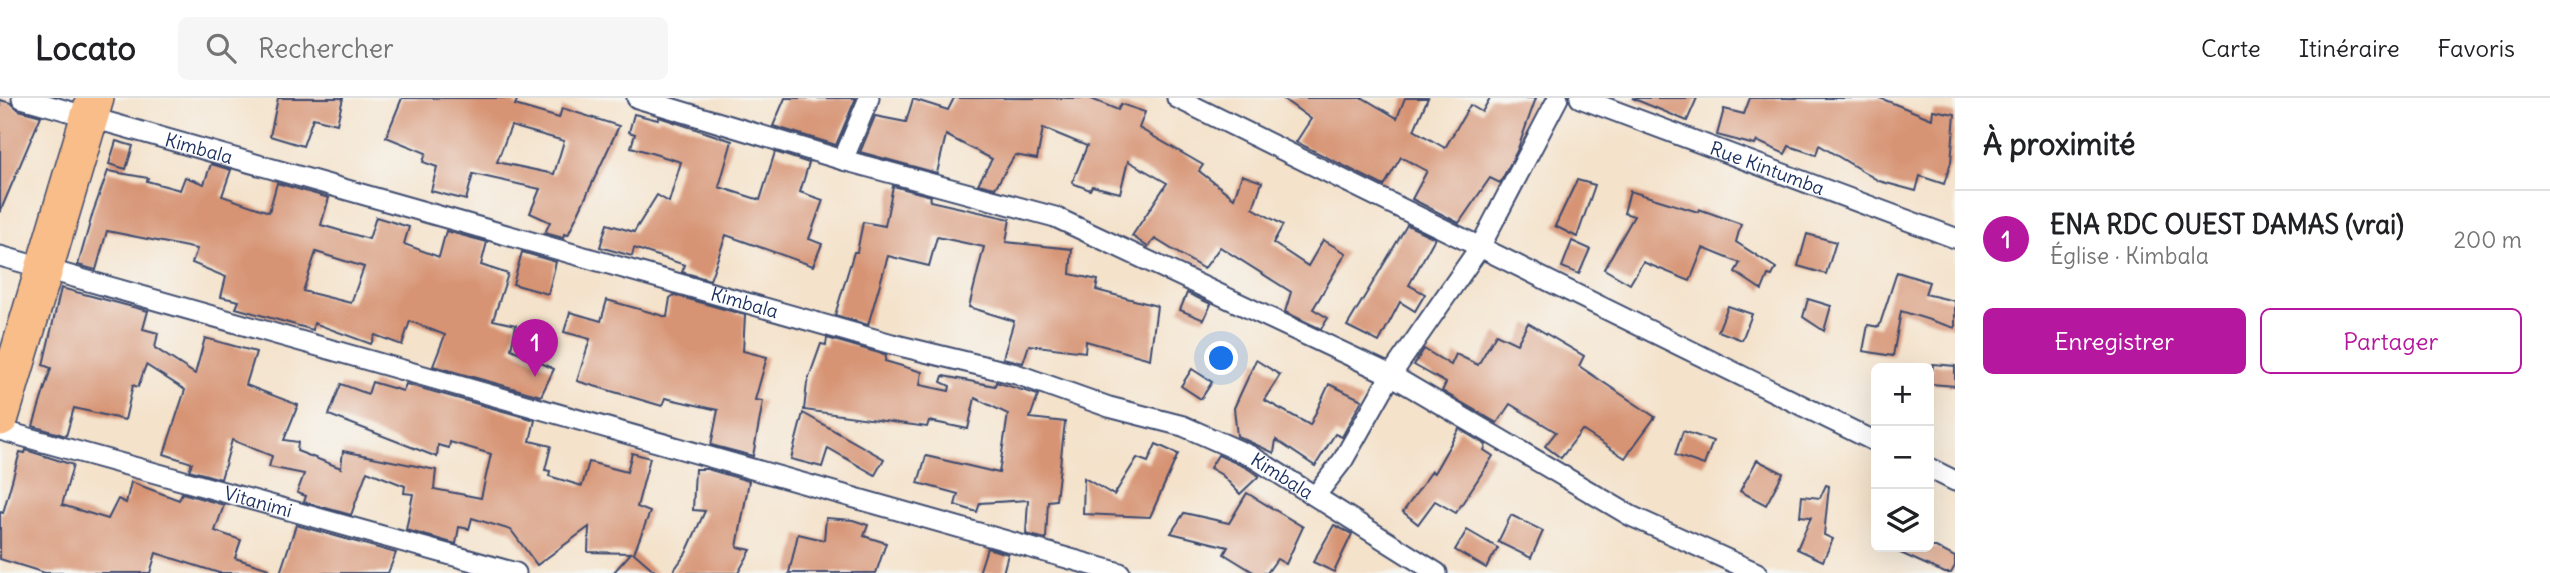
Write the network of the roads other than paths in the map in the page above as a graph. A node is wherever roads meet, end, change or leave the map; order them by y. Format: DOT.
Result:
graph roads {
  1 [pos="22,98"];
  2 [pos="637,98"];
  3 [pos="869,98"];
  4 [pos="1177,98"];
  5 [pos="1558,98"];
  6 [pos="1580,98"];
  7 [pos="93,108"];
  8 [pos="843,160"];
  9 [pos="1955,238"];
  10 [pos="1480,247"];
  11 [pos="0,256"];
  12 [pos="44,268"];
  13 [pos="1391,375"];
  14 [pos="0,417"];
  15 [pos="0,430"];
  16 [pos="1871,440"];
  17 [pos="1934,470"];
  18 [pos="1955,481"];
  19 [pos="1316,495"];
  20 [pos="516,573"];
  21 [pos="1120,573"];
  22 [pos="1437,573"];
  23 [pos="1757,573"];
  1 -- 7 [label="street, Kimbala"];
  2 -- 8 [label="street"];
  3 -- 8 [label="street"];
  4 -- 10 [label="street"];
  5 -- 10 [label="street"];
  6 -- 9 [label="street, Rue Kintumba"];
  7 -- 12 [label="highway"];
  7 -- 19 [label="street, Kimbala"];
  8 -- 13 [label="street"];
  10 -- 13 [label="street"];
  10 -- 16 [label="street"];
  11 -- 12 [label="street"];
  12 -- 14 [label="highway"];
  12 -- 21 [label="street"];
  13 -- 19 [label="street"];
  13 -- 23 [label="street"];
  15 -- 20 [label="street, Vitanimi"];
  17 -- 18 [label="street"];
  19 -- 22 [label="street, Kimbala"];
}
